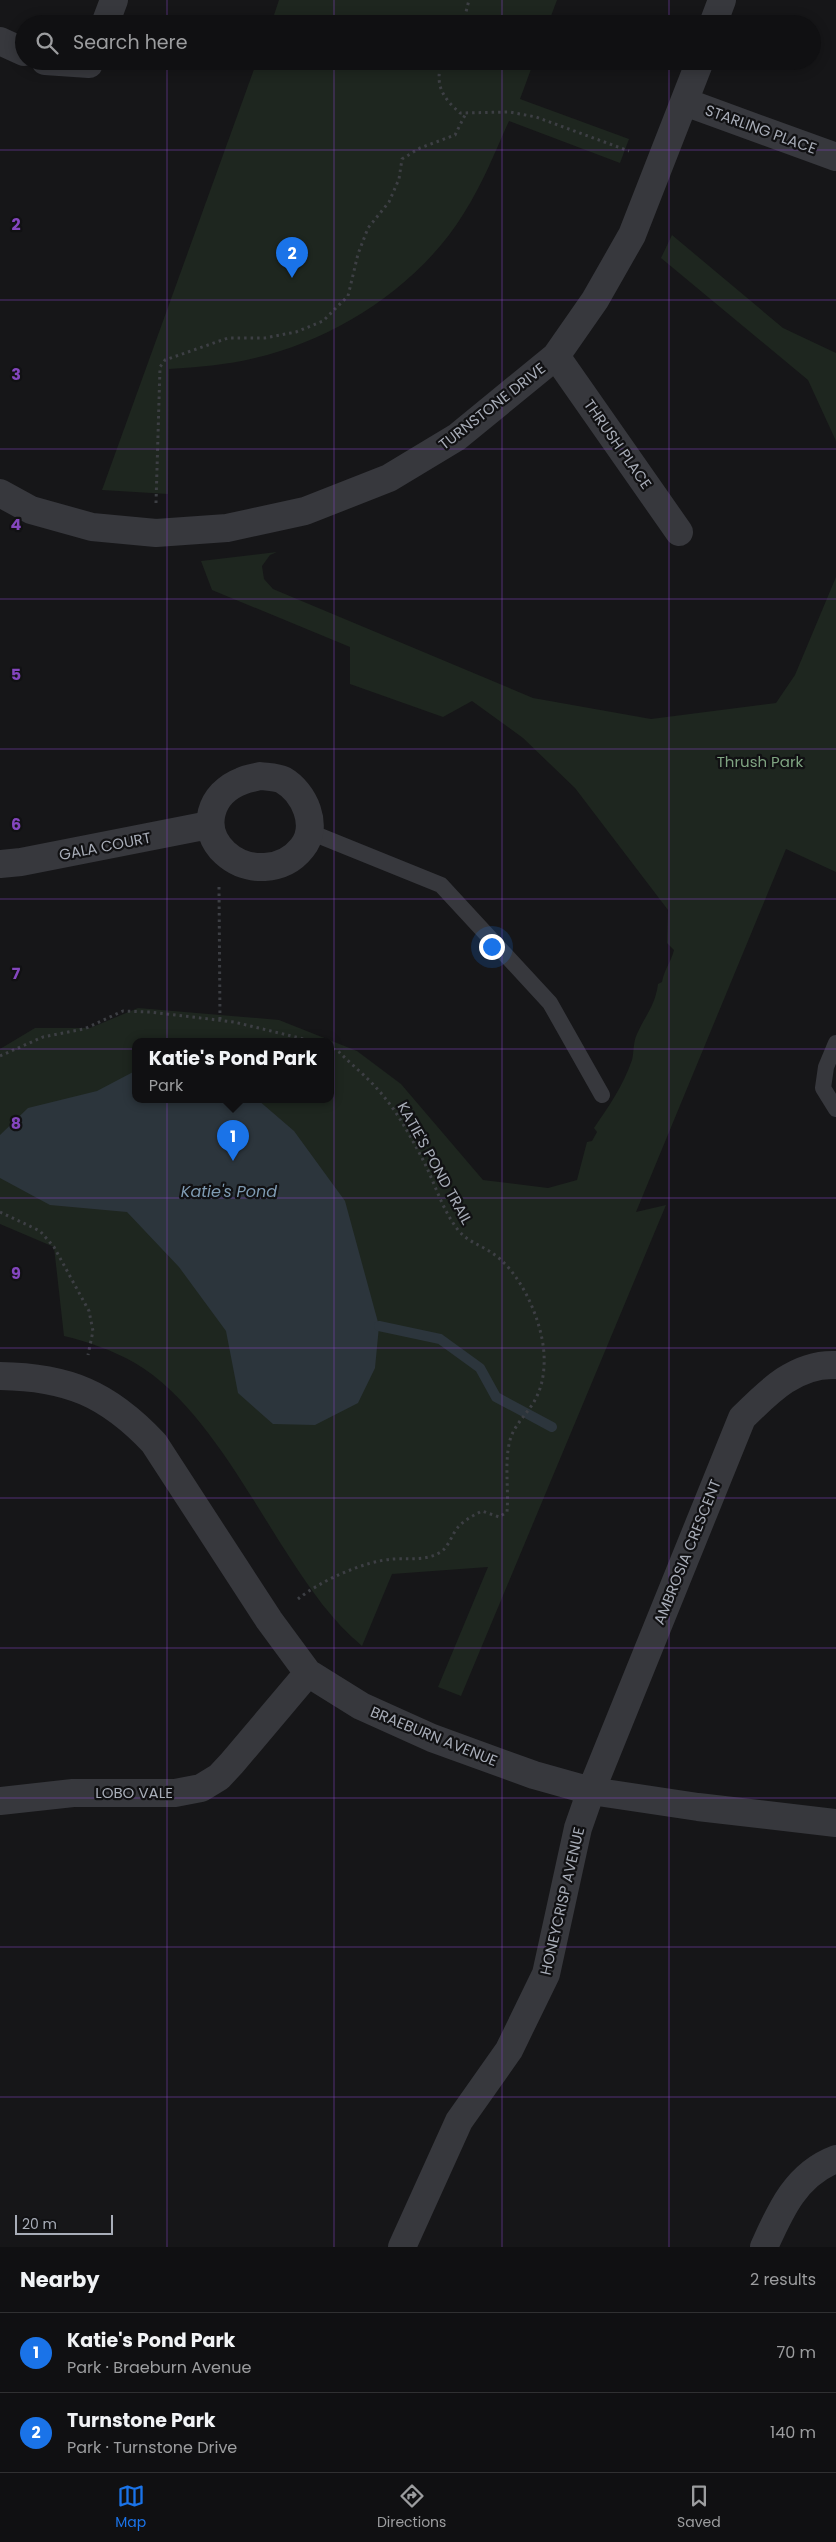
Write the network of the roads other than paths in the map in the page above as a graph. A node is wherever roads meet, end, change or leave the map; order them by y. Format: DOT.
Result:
graph roads {
  1 [pos="114,0"];
  2 [pos="722,0"];
  3 [pos="108,15"];
  4 [pos="716,15"];
  5 [pos="0,41"];
  6 [pos="15,48"];
  7 [pos="697,70"];
  8 [pos="685,102"];
  9 [pos="836,157"];
  10 [pos="556,356"];
  11 [pos="0,493"];
  12 [pos="679,532"];
  13 [pos="209,825"];
  14 [pos="310,832"];
  15 [pos="0,864"];
  16 [pos="836,1043"];
  17 [pos="602,1095"];
  18 [pos="836,1109"];
  19 [pos="836,1365"];
  20 [pos="0,1376"];
  21 [pos="308,1673"];
  22 [pos="591,1791"];
  23 [pos="0,1801"];
  24 [pos="836,1823"];
  25 [pos="836,2159"];
  26 [pos="402,2247"];
  27 [pos="764,2247"];
  1 -- 3 [label="street"];
  2 -- 4 [label="street"];
  5 -- 6 [label="street"];
  7 -- 8 [label="street, TURNSTONE DRIVE"];
  8 -- 9 [label="street, STARLING PLACE"];
  8 -- 10 [label="street, TURNSTONE DRIVE"];
  10 -- 11 [label="street, TURNSTONE DRIVE"];
  10 -- 12 [label="street, THRUSH PLACE"];
  13 -- 14 [label="street"];
  13 -- 14 [label="street"];
  13 -- 15 [label="street, GALA COURT"];
  14 -- 17 [label="lane"];
  16 -- 18 [label="lane"];
  19 -- 22 [label="street, AMBROSIA CRESCENT"];
  20 -- 21 [label="street, BRAEBURN AVENUE"];
  21 -- 22 [label="street, BRAEBURN AVENUE"];
  21 -- 23 [label="street, LOBO VALE"];
  22 -- 24 [label="street, BRAEBURN AVENUE"];
  22 -- 26 [label="street, HONEYCRISP AVENUE"];
  25 -- 27 [label="street"];
}
